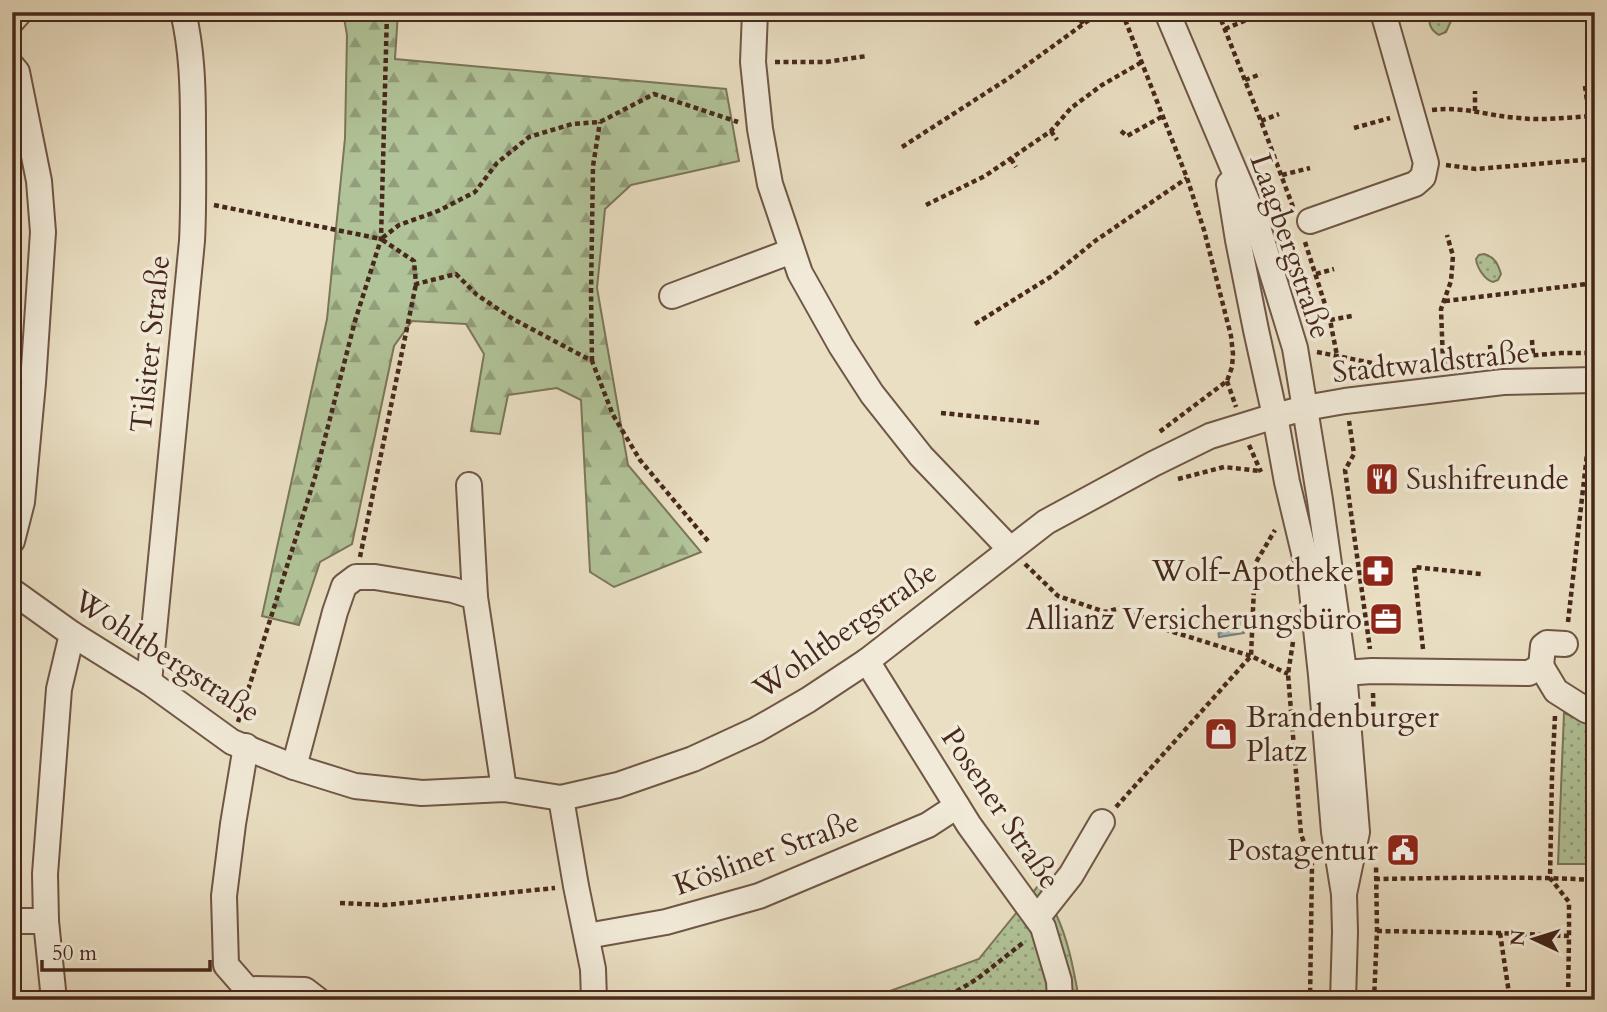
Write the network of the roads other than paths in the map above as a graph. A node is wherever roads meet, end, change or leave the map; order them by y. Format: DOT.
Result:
graph roads {
  1 [pos="20,12"];
  2 [pos="183,12"];
  3 [pos="755,12"];
  4 [pos="1167,12"];
  5 [pos="1383,12"];
  6 [pos="12,22"];
  7 [pos="12,66"];
  8 [pos="1223,145"];
  9 [pos="1303,223"];
  10 [pos="792,251"];
  11 [pos="672,296"];
  12 [pos="1595,380"];
  13 [pos="1305,408"];
  14 [pos="1275,416"];
  15 [pos="469,485"];
  16 [pos="12,541"];
  17 [pos="1010,549"];
  18 [pos="12,591"];
  19 [pos="475,597"];
  20 [pos="72,634"];
  21 [pos="1565,644"];
  22 [pos="867,661"];
  23 [pos="1541,666"];
  24 [pos="1332,673"];
  25 [pos="149,682"];
  26 [pos="1595,713"];
  27 [pos="239,744"];
  28 [pos="294,767"];
  29 [pos="504,789"];
  30 [pos="561,798"];
  31 [pos="957,806"];
  32 [pos="1102,822"];
  33 [pos="12,921"];
  34 [pos="46,921"];
  35 [pos="1040,922"];
  36 [pos="587,936"];
  37 [pos="54,1000"];
  38 [pos="318,1000"];
  39 [pos="594,1000"];
  40 [pos="1060,1000"];
  41 [pos="1343,1000"];
  1 -- 6 [label="street"];
  2 -- 25 [label="street, Tilsiter Straße"];
  3 -- 10 [label="street"];
  4 -- 8 [label="street, Laagbergstraße"];
  5 -- 9 [label="street"];
  7 -- 16 [label="street"];
  8 -- 13 [label="street, Laagbergstraße"];
  8 -- 14 [label="street, Laagbergstraße"];
  10 -- 11 [label="street"];
  10 -- 17 [label="street"];
  12 -- 13 [label="street, Stadtwaldstraße"];
  13 -- 14 [label="street, Stadtwaldstraße"];
  13 -- 24 [label="street"];
  14 -- 17 [label="street, Wohltbergstraße"];
  14 -- 24 [label="street"];
  15 -- 19 [label="street"];
  17 -- 22 [label="street, Wohltbergstraße"];
  18 -- 20 [label="street, Wohltbergstraße"];
  19 -- 28 [label="street"];
  19 -- 29 [label="street"];
  20 -- 25 [label="street, Wohltbergstraße"];
  20 -- 34 [label="street"];
  21 -- 23 [label="street"];
  22 -- 30 [label="street, Wohltbergstraße"];
  22 -- 31 [label="street, Posener Straße"];
  23 -- 24 [label="street"];
  23 -- 26 [label="street"];
  24 -- 41 [label="street"];
  25 -- 27 [label="street, Wohltbergstraße"];
  27 -- 28 [label="street, Wohltbergstraße"];
  27 -- 38 [label="street"];
  28 -- 29 [label="street, Wohltbergstraße"];
  29 -- 30 [label="street, Wohltbergstraße"];
  30 -- 36 [label="street"];
  31 -- 35 [label="street, Posener Straße"];
  31 -- 36 [label="street, Kösliner Straße"];
  32 -- 35 [label="street"];
  33 -- 34 [label="street"];
  34 -- 37 [label="street"];
  35 -- 40 [label="street, Posener Straße"];
  36 -- 39 [label="street"];
}
